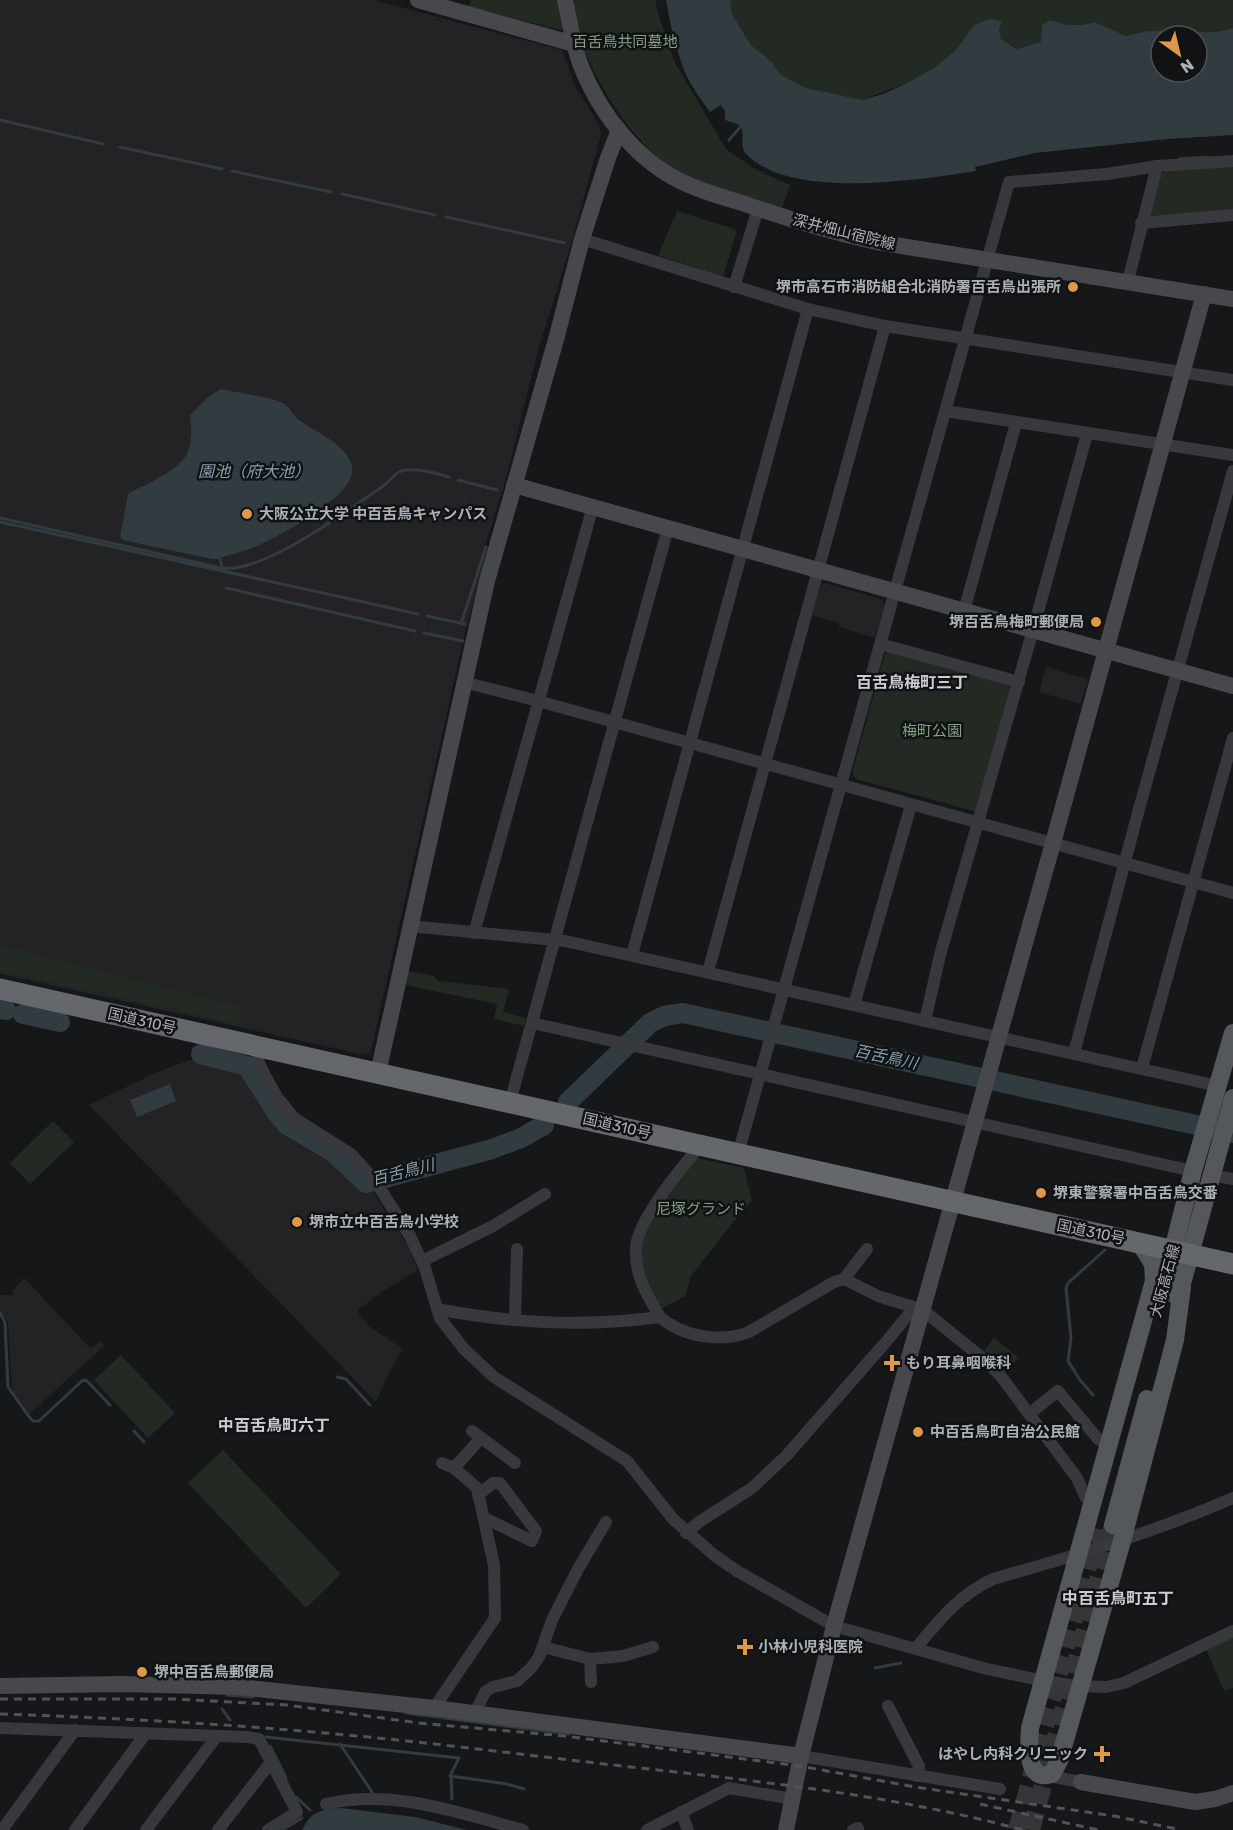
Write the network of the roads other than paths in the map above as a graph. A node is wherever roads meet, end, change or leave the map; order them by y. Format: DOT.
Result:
graph roads {
  1 [pos="418,0"];
  2 [pos="565,0"];
  3 [pos="574,44"];
  4 [pos="619,130"];
  5 [pos="1233,160"];
  6 [pos="1157,166"];
  7 [pos="758,209"];
  8 [pos="1233,215"];
  9 [pos="1141,223"];
  10 [pos="582,239"];
  11 [pos="987,261"];
  12 [pos="1128,282"];
  13 [pos="734,287"];
  14 [pos="1204,294"];
  15 [pos="1233,299"];
  16 [pos="808,309"];
  17 [pos="885,326"];
  18 [pos="964,338"];
  19 [pos="1183,372"];
  20 [pos="1233,380"];
  21 [pos="945,411"];
  22 [pos="1016,423"];
  23 [pos="1087,434"];
  24 [pos="1162,445"];
  25 [pos="1233,455"];
  26 [pos="1233,471"];
  27 [pos="514,485"];
  28 [pos="593,506"];
  29 [pos="668,528"];
  30 [pos="743,549"];
  31 [pos="819,571"];
  32 [pos="895,592"];
  33 [pos="964,611"];
  34 [pos="1033,630"];
  35 [pos="880,644"];
  36 [pos="1106,650"];
  37 [pos="1178,670"];
  38 [pos="1019,681"];
  39 [pos="463,682"];
  40 [pos="1233,686"];
  41 [pos="538,701"];
  42 [pos="614,722"];
  43 [pos="1233,738"];
  44 [pos="690,743"];
  45 [pos="764,764"];
  46 [pos="840,784"];
  47 [pos="911,805"];
  48 [pos="979,823"];
  49 [pos="1053,843"];
  50 [pos="1125,863"];
  51 [pos="1192,881"];
  52 [pos="1233,893"];
  53 [pos="409,926"];
  54 [pos="474,933"];
  55 [pos="554,940"];
  56 [pos="632,955"];
  57 [pos="708,972"];
  58 [pos="0,989"];
  59 [pos="785,990"];
  60 [pos="854,1005"];
  61 [pos="926,1021"];
  62 [pos="532,1023"];
  63 [pos="1233,1033"];
  64 [pos="998,1037"];
  65 [pos="259,1048"];
  66 [pos="1074,1053"];
  67 [pos="1142,1068"];
  68 [pos="378,1073"];
  69 [pos="760,1075"];
  70 [pos="1218,1086"];
  71 [pos="1233,1098"];
  72 [pos="510,1102"];
  73 [pos="975,1123"];
  74 [pos="1216,1128"];
  75 [pos="700,1146"];
  76 [pos="738,1154"];
  77 [pos="1193,1171"];
  78 [pos="1212,1174"];
  79 [pos="1233,1179"];
  80 [pos="545,1194"];
  81 [pos="952,1202"];
  82 [pos="1140,1243"];
  83 [pos="518,1249"];
  84 [pos="867,1249"];
  85 [pos="1183,1253"];
  86 [pos="422,1261"];
  87 [pos="1233,1264"];
  88 [pos="844,1279"];
  89 [pos="437,1309"];
  90 [pos="918,1309"];
  91 [pos="660,1317"];
  92 [pos="514,1318"];
  93 [pos="1029,1414"];
  94 [pos="1109,1444"];
  95 [pos="515,1463"];
  96 [pos="478,1495"];
  97 [pos="1233,1498"];
  98 [pos="1092,1503"];
  99 [pos="484,1518"];
  100 [pos="606,1522"];
  101 [pos="1111,1532"];
  102 [pos="686,1533"];
  103 [pos="1078,1554"];
  104 [pos="834,1626"];
  105 [pos="1233,1631"];
  106 [pos="543,1647"];
  107 [pos="653,1647"];
  108 [pos="916,1648"];
  109 [pos="590,1659"];
  110 [pos="1042,1681"];
  111 [pos="591,1682"];
  112 [pos="0,1686"];
  113 [pos="1081,1686"];
  114 [pos="888,1706"];
  115 [pos="434,1708"];
  116 [pos="475,1713"];
  117 [pos="2,1730"];
  118 [pos="75,1730"];
  119 [pos="146,1733"];
  120 [pos="217,1736"];
  121 [pos="1061,1754"];
  122 [pos="801,1756"];
  123 [pos="271,1762"];
  124 [pos="1041,1774"];
  125 [pos="917,1776"];
  126 [pos="1081,1782"];
  127 [pos="1000,1789"];
  128 [pos="1233,1793"];
  129 [pos="794,1799"];
  130 [pos="326,1804"];
  131 [pos="681,1812"];
  132 [pos="2,1830"];
  133 [pos="75,1830"];
  134 [pos="146,1830"];
  135 [pos="218,1830"];
  136 [pos="267,1830"];
  137 [pos="523,1830"];
  138 [pos="647,1830"];
  139 [pos="688,1830"];
  140 [pos="786,1830"];
  1 -- 3 [label="street"];
  2 -- 3 [label="street, 深井畑山宿院線"];
  3 -- 4 [label="street, 深井畑山宿院線"];
  4 -- 7 [label="street, 深井畑山宿院線"];
  4 -- 10 [label="street"];
  5 -- 6 [label="street"];
  6 -- 9 [label="street"];
  6 -- 11 [label="street"];
  7 -- 11 [label="street, 深井畑山宿院線"];
  7 -- 13 [label="street"];
  8 -- 9 [label="street"];
  9 -- 12 [label="street"];
  10 -- 13 [label="street"];
  10 -- 27 [label="street"];
  11 -- 12 [label="street, 深井畑山宿院線"];
  11 -- 18 [label="street"];
  12 -- 14 [label="street, 深井畑山宿院線"];
  13 -- 16 [label="street"];
  14 -- 15 [label="street, 深井畑山宿院線"];
  14 -- 19 [label="street"];
  16 -- 17 [label="street"];
  16 -- 30 [label="street"];
  17 -- 18 [label="street"];
  17 -- 31 [label="street"];
  18 -- 19 [label="street"];
  18 -- 21 [label="street"];
  19 -- 20 [label="street"];
  19 -- 24 [label="street"];
  21 -- 22 [label="street"];
  21 -- 32 [label="street"];
  22 -- 23 [label="street"];
  22 -- 33 [label="street"];
  23 -- 24 [label="street"];
  23 -- 34 [label="street"];
  24 -- 25 [label="street"];
  24 -- 36 [label="street"];
  26 -- 37 [label="street"];
  27 -- 28 [label="street"];
  27 -- 39 [label="street"];
  28 -- 29 [label="street"];
  28 -- 41 [label="street"];
  29 -- 30 [label="street"];
  29 -- 42 [label="street"];
  30 -- 31 [label="street"];
  30 -- 44 [label="street"];
  31 -- 32 [label="street"];
  31 -- 45 [label="street"];
  32 -- 33 [label="street"];
  32 -- 35 [label="street"];
  33 -- 34 [label="street"];
  34 -- 36 [label="street"];
  34 -- 38 [label="street"];
  35 -- 38 [label="street"];
  35 -- 46 [label="street"];
  36 -- 37 [label="street"];
  36 -- 49 [label="street"];
  37 -- 40 [label="street"];
  37 -- 50 [label="street"];
  38 -- 48 [label="street"];
  39 -- 41 [label="street"];
  39 -- 53 [label="street"];
  41 -- 42 [label="street"];
  41 -- 54 [label="street"];
  42 -- 44 [label="street"];
  42 -- 55 [label="street"];
  43 -- 51 [label="street"];
  44 -- 45 [label="street"];
  44 -- 56 [label="street"];
  45 -- 46 [label="street"];
  45 -- 57 [label="street"];
  46 -- 47 [label="street"];
  46 -- 59 [label="street"];
  47 -- 48 [label="street"];
  47 -- 60 [label="street"];
  48 -- 49 [label="street"];
  48 -- 61 [label="street"];
  49 -- 50 [label="street"];
  49 -- 64 [label="street"];
  50 -- 51 [label="street"];
  50 -- 66 [label="street"];
  51 -- 52 [label="street"];
  51 -- 67 [label="street"];
  53 -- 54 [label="street"];
  53 -- 68 [label="street"];
  54 -- 55 [label="street"];
  55 -- 56 [label="street"];
  55 -- 62 [label="street"];
  56 -- 57 [label="street"];
  57 -- 59 [label="street"];
  58 -- 65 [label="highway, 国道310号"];
  59 -- 60 [label="street"];
  59 -- 69 [label="street"];
  60 -- 61 [label="street"];
  61 -- 64 [label="street"];
  62 -- 69 [label="street"];
  62 -- 72 [label="street"];
  63 -- 70 [label="main road, 大阪高石線"];
  64 -- 66 [label="street"];
  64 -- 73 [label="street"];
  65 -- 68 [label="highway, 国道310号"];
  65 -- 86 [label="street"];
  66 -- 67 [label="street"];
  67 -- 70 [label="street"];
  68 -- 72 [label="highway, 国道310号"];
  69 -- 73 [label="street"];
  69 -- 76 [label="street"];
  70 -- 74 [label="main road, 大阪高石線"];
  71 -- 74 [label="main road, 大阪高石線"];
  72 -- 75 [label="highway, 国道310号"];
  73 -- 77 [label="street"];
  73 -- 81 [label="street"];
  74 -- 77 [label="main road, 大阪高石線"];
  74 -- 78 [label="main road, 大阪高石線"];
  75 -- 76 [label="highway, 国道310号"];
  75 -- 91 [label="street"];
  76 -- 81 [label="highway, 国道310号"];
  77 -- 85 [label="main road, 大阪高石線"];
  78 -- 79 [label="street"];
  78 -- 85 [label="main road, 大阪高石線"];
  80 -- 86 [label="street"];
  81 -- 82 [label="highway, 国道310号"];
  81 -- 90 [label="street"];
  82 -- 85 [label="highway, 国道310号"];
  82 -- 94 [label="main road"];
  83 -- 92 [label="street"];
  84 -- 88 [label="street"];
  85 -- 87 [label="highway, 国道310号"];
  85 -- 101 [label="main road, 大阪高石線"];
  85 -- 101 [label="main road, 大阪高石線"];
  86 -- 89 [label="street"];
  88 -- 90 [label="street"];
  88 -- 91 [label="street"];
  89 -- 92 [label="street"];
  89 -- 102 [label="street"];
  90 -- 93 [label="street"];
  90 -- 102 [label="street"];
  90 -- 104 [label="street"];
  91 -- 92 [label="street"];
  93 -- 94 [label="street"];
  93 -- 98 [label="street"];
  94 -- 98 [label="main road"];
  95 -- 96 [label="street"];
  96 -- 99 [label="street"];
  96 -- 99 [label="street"];
  97 -- 101 [label="street"];
  98 -- 103 [label="main road"];
  99 -- 115 [label="street"];
  100 -- 106 [label="street"];
  101 -- 103 [label="street"];
  101 -- 113 [label="main road"];
  102 -- 104 [label="street"];
  103 -- 108 [label="street"];
  103 -- 110 [label="main road"];
  104 -- 108 [label="street"];
  104 -- 122 [label="street"];
  105 -- 113 [label="street"];
  106 -- 109 [label="street"];
  106 -- 116 [label="street"];
  107 -- 109 [label="street"];
  108 -- 110 [label="street"];
  109 -- 111 [label="street"];
  110 -- 113 [label="street"];
  110 -- 124 [label="main road"];
  112 -- 115 [label="street"];
  113 -- 121 [label="main road"];
  114 -- 125 [label="street"];
  115 -- 116 [label="street"];
  116 -- 122 [label="street"];
  117 -- 118 [label="street"];
  118 -- 119 [label="street"];
  118 -- 132 [label="street"];
  119 -- 120 [label="street"];
  119 -- 133 [label="street"];
  120 -- 123 [label="street"];
  120 -- 134 [label="street"];
  121 -- 124 [label="main road"];
  121 -- 126 [label="street"];
  122 -- 125 [label="street"];
  122 -- 129 [label="street"];
  123 -- 135 [label="street"];
  123 -- 136 [label="street"];
  124 -- 126 [label="street"];
  125 -- 127 [label="street"];
  126 -- 128 [label="street"];
  129 -- 131 [label="street"];
  129 -- 140 [label="street"];
  130 -- 137 [label="street"];
  131 -- 138 [label="street"];
  131 -- 139 [label="street"];
}
